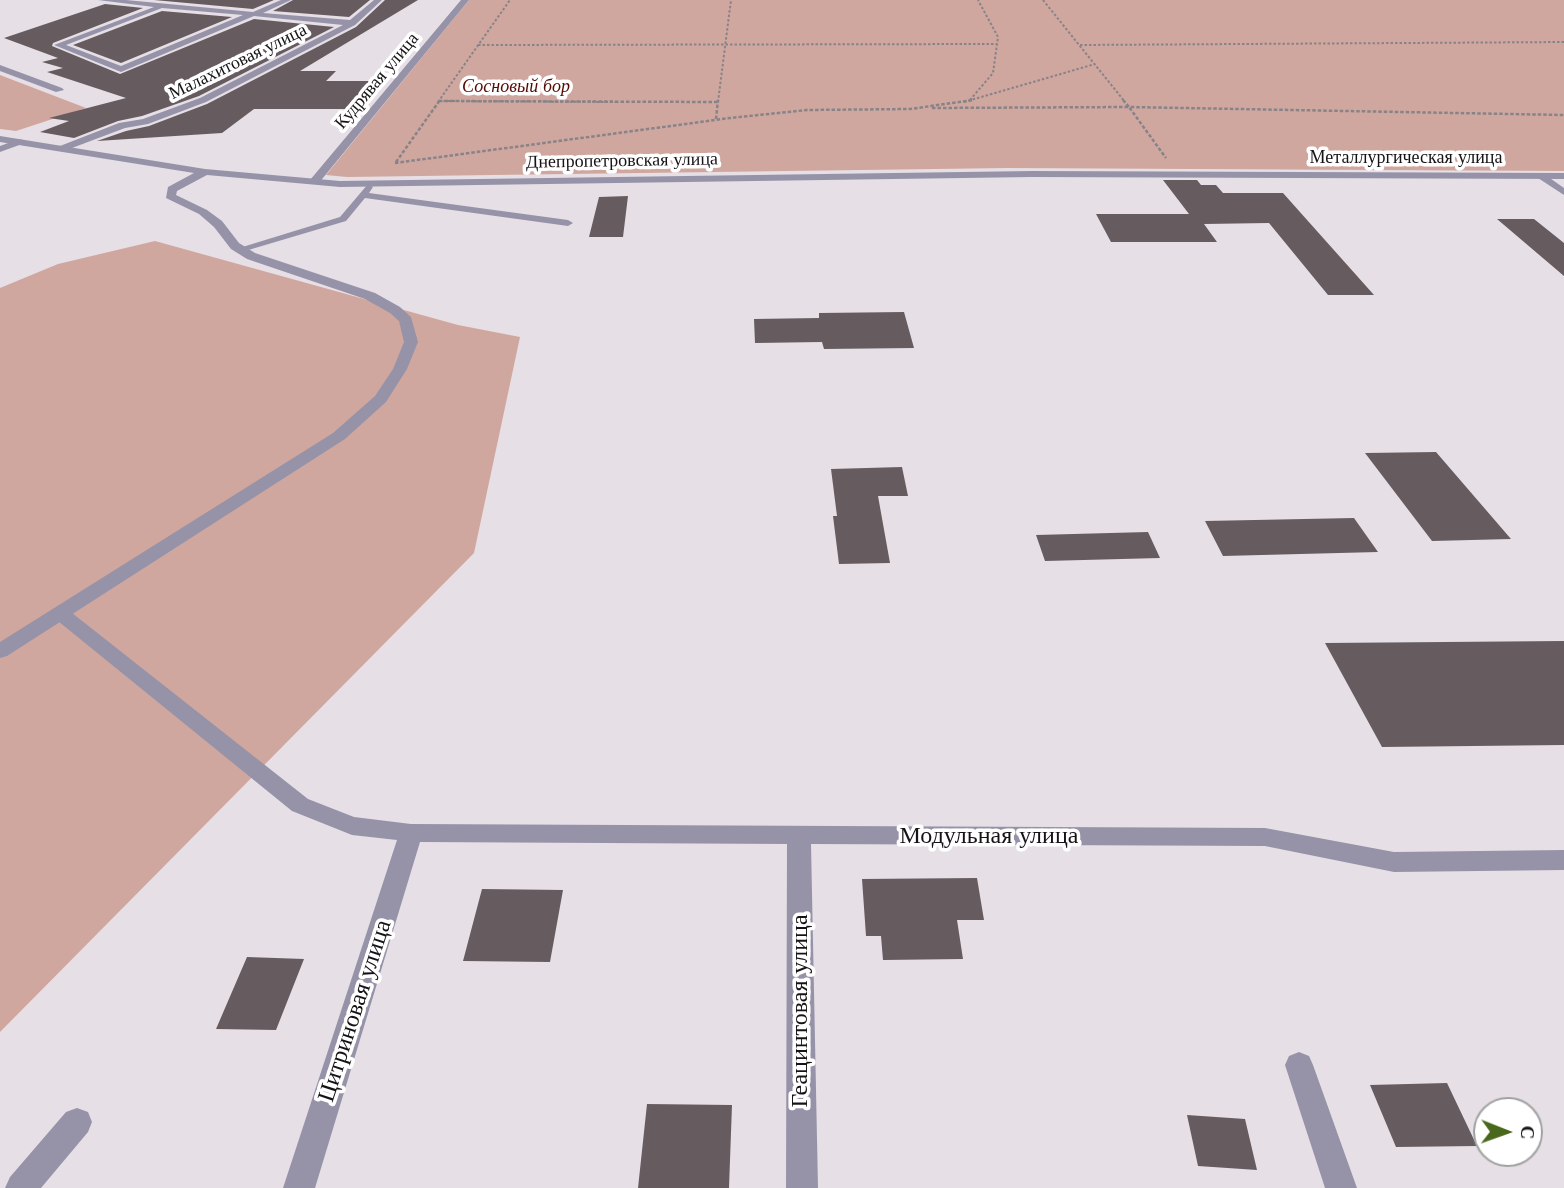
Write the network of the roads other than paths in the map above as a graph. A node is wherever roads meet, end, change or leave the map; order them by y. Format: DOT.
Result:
graph roads {
  1 [pos="102,0"];
  2 [pos="179,0"];
  3 [pos="287,0"];
  4 [pos="378,0"];
  5 [pos="465,0"];
  6 [pos="164,5"];
  7 [pos="253,14"];
  8 [pos="352,23"];
  9 [pos="0,68"];
  10 [pos="59,90"];
  11 [pos="0,139"];
  12 [pos="19,142"];
  13 [pos="64,148"];
  14 [pos="0,149"];
  15 [pos="205,172"];
  16 [pos="1247,176"];
  17 [pos="1541,176"];
  18 [pos="1564,176"];
  19 [pos="314,182"];
  20 [pos="370,183"];
  21 [pos="1564,192"];
  22 [pos="364,195"];
  23 [pos="568,223"];
  24 [pos="240,249"];
  25 [pos="60,612"];
  26 [pos="0,650"];
  27 [pos="411,833"];
  28 [pos="799,835"];
  29 [pos="1564,860"];
  30 [pos="1298,1065"];
  31 [pos="77,1122"];
  32 [pos="21,1188"];
  33 [pos="299,1188"];
  34 [pos="802,1188"];
  35 [pos="1341,1188"];
  1 -- 6 [label="street"];
  2 -- 6 [label="street"];
  3 -- 7 [label="street"];
  4 -- 8 [label="street, Малахитовая улица"];
  5 -- 19 [label="street, Кудрявая улица"];
  6 -- 7 [label="street"];
  6 -- 7 [label="street"];
  7 -- 8 [label="street"];
  8 -- 13 [label="street, Малахитовая улица"];
  9 -- 10 [label="street"];
  11 -- 12 [label="street, Днепропетровская улица"];
  12 -- 13 [label="street, Днепропетровская улица"];
  12 -- 14 [label="lane"];
  13 -- 15 [label="street, Днепропетровская улица"];
  15 -- 19 [label="street, Днепропетровская улица"];
  15 -- 24 [label="street"];
  16 -- 17 [label="street, Металлургическая улица"];
  16 -- 20 [label="street, Днепропетровская улица"];
  17 -- 18 [label="street, Металлургическая улица"];
  17 -- 21 [label="lane"];
  19 -- 20 [label="street, Днепропетровская улица"];
  20 -- 22 [label="lane"];
  22 -- 23 [label="lane"];
  22 -- 24 [label="lane"];
  24 -- 25 [label="street"];
  25 -- 26 [label="street"];
  25 -- 27 [label="street, Модульная улица"];
  27 -- 28 [label="street, Модульная улица"];
  27 -- 33 [label="street, Цитриновая улица"];
  28 -- 29 [label="street, Модульная улица"];
  28 -- 34 [label="street, Геацинтовая улица"];
  30 -- 35 [label="street"];
  31 -- 32 [label="street"];
}
